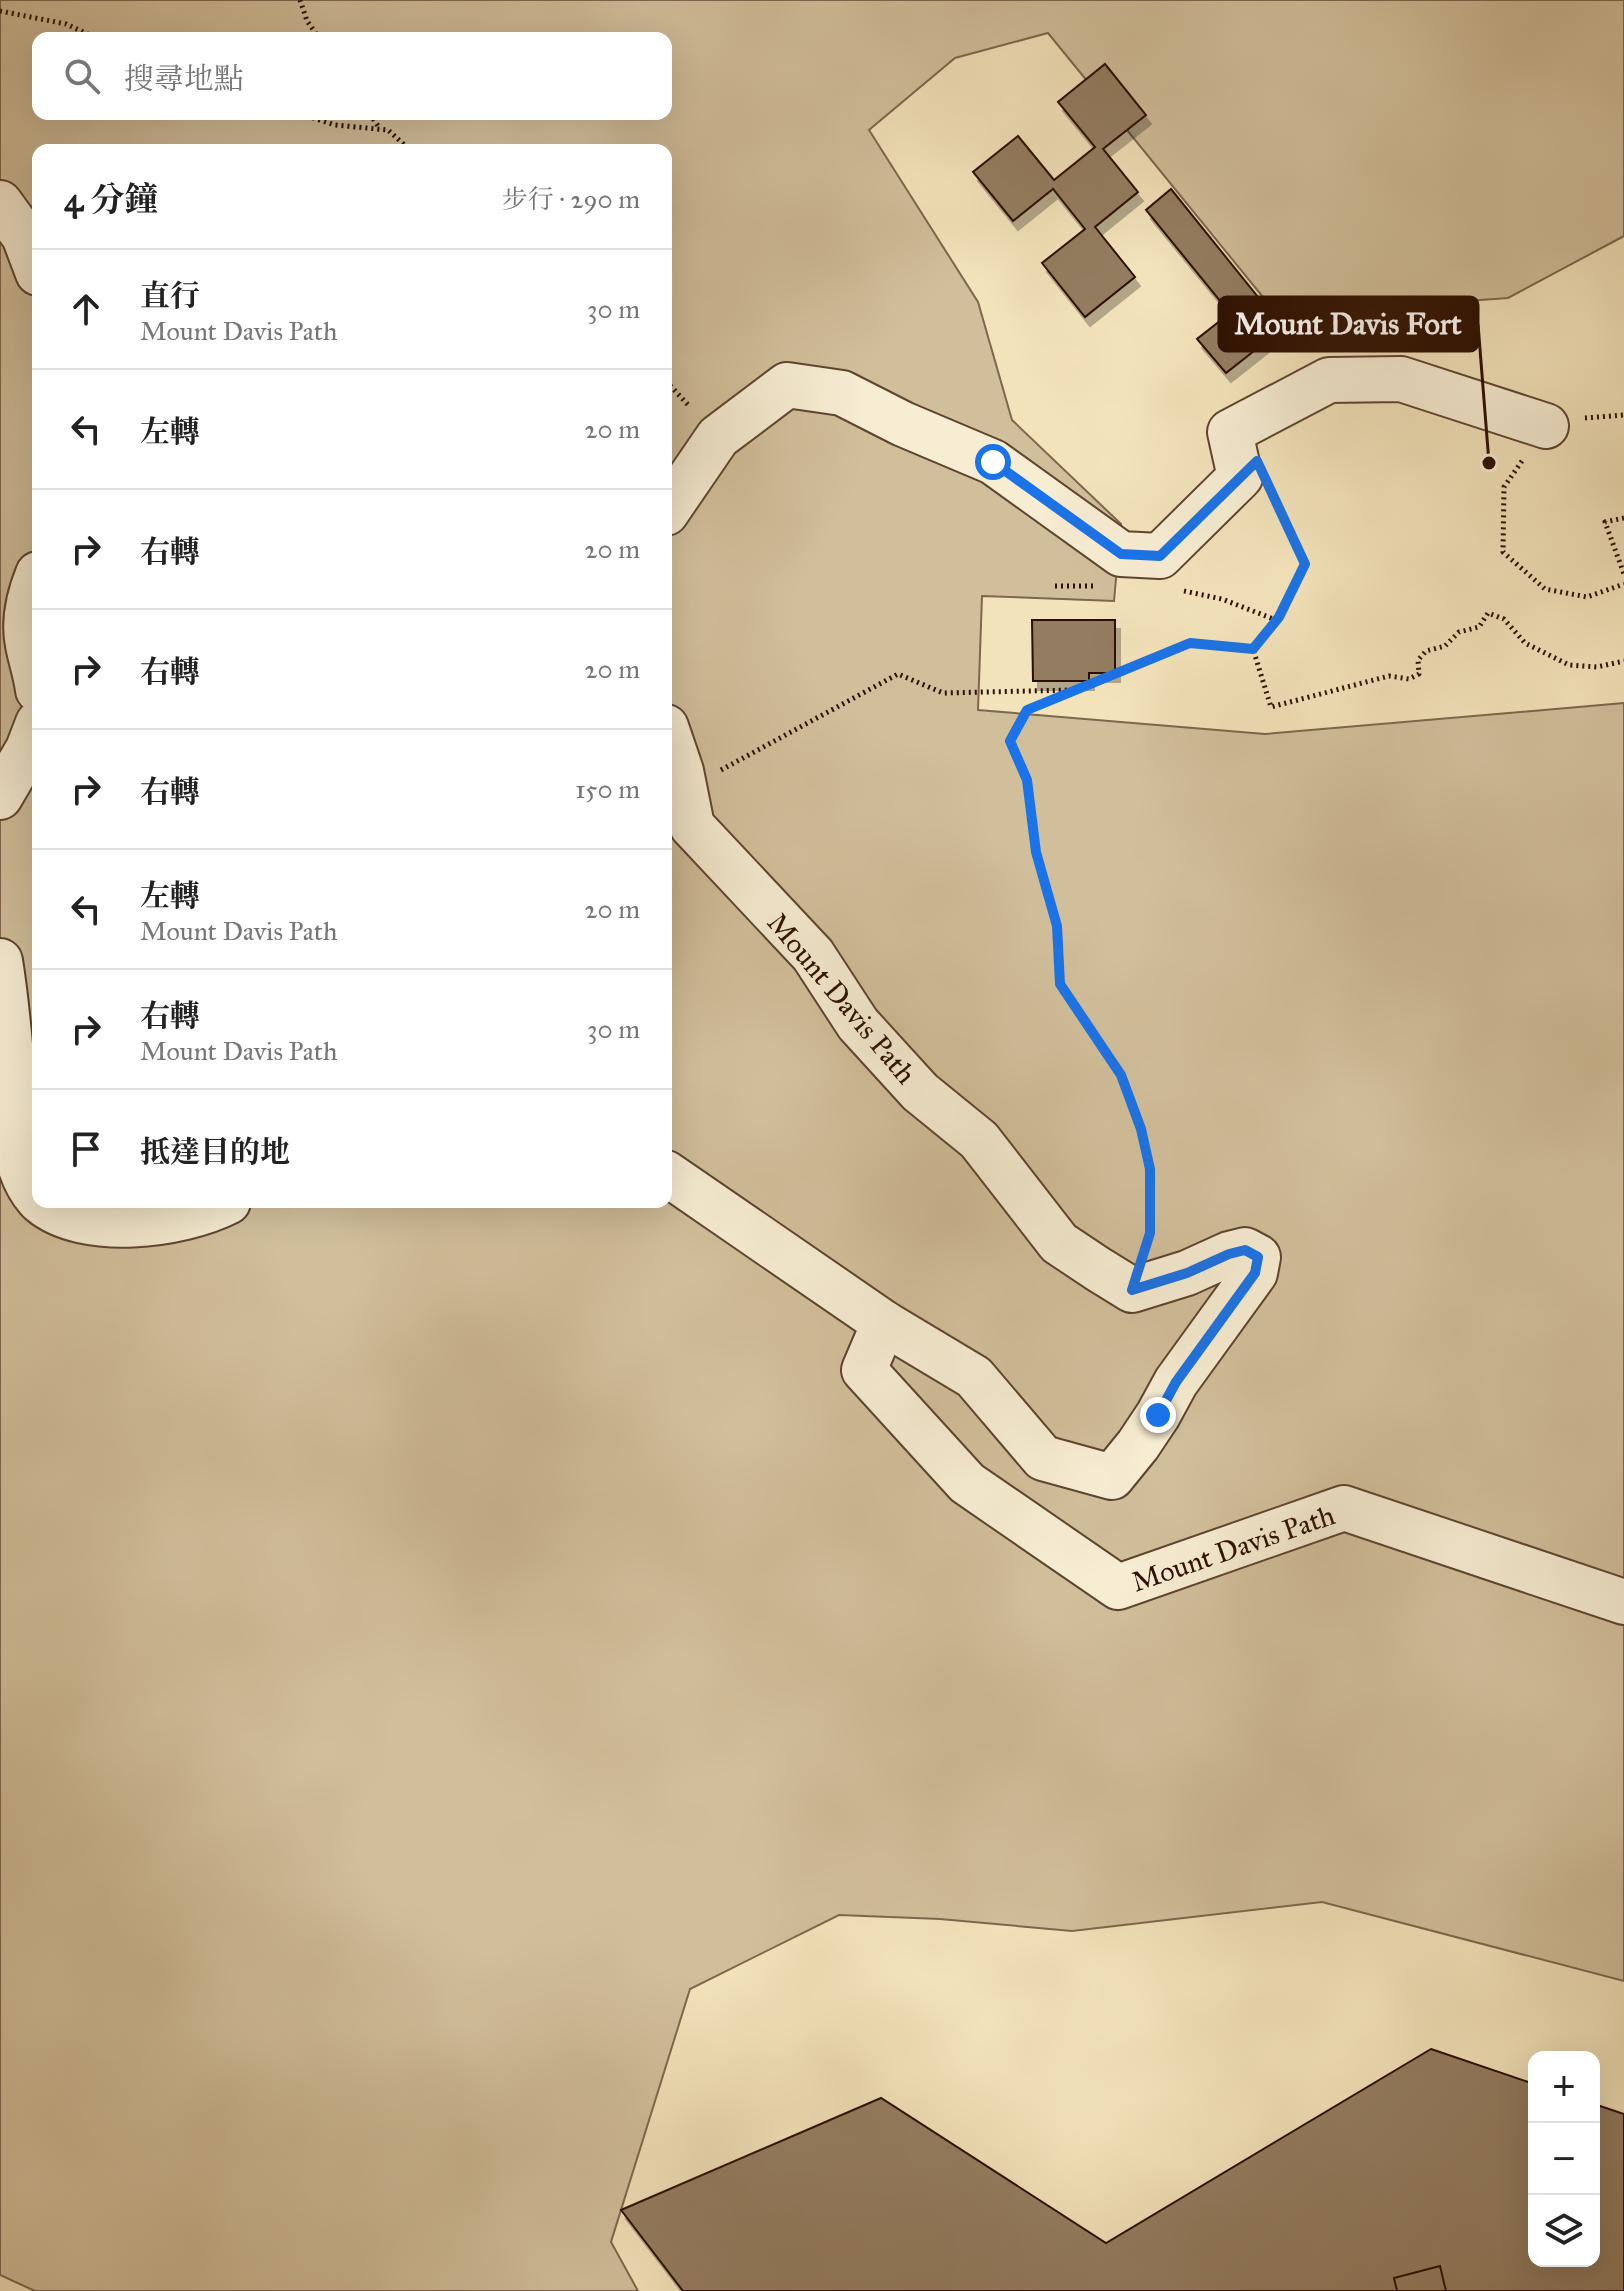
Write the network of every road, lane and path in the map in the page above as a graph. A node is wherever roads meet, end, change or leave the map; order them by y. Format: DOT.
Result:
graph roads {
  1 [pos="300,0"];
  2 [pos="0,11"];
  3 [pos="83,32"];
  4 [pos="315,32"];
  5 [pos="319,120"];
  6 [pos="374,120"];
  7 [pos="381,130"];
  8 [pos="403,144"];
  9 [pos="0,203"];
  10 [pos="32,257"];
  11 [pos="1546,426"];
  12 [pos="1240,477"];
  13 [pos="672,504"];
  14 [pos="1624,518"];
  15 [pos="1624,574"];
  16 [pos="1624,584"];
  17 [pos="32,593"];
  18 [pos="1222,599"];
  19 [pos="1276,620"];
  20 [pos="1253,649"];
  21 [pos="1624,661"];
  22 [pos="32,663"];
  23 [pos="1077,689"];
  24 [pos="32,739"];
  25 [pos="672,745"];
  26 [pos="685,789"];
  27 [pos="0,797"];
  28 [pos="0,961"];
  29 [pos="672,1177"];
  30 [pos="32,1188"];
  31 [pos="51,1208"];
  32 [pos="214,1208"];
  33 [pos="1132,1290"];
  34 [pos="884,1323"];
  35 [pos="1624,1602"];
  1 -- 4 [label="path"];
  2 -- 3 [label="path"];
  5 -- 7 [label="path"];
  6 -- 7 [label="path"];
  7 -- 8 [label="path"];
  9 -- 10 [label="lane"];
  11 -- 12 [label="lane"];
  11 -- 16 [label="path"];
  12 -- 13 [label="lane"];
  12 -- 19 [label="path"];
  14 -- 15 [label="path"];
  17 -- 22 [label="lane"];
  18 -- 19 [label="path"];
  19 -- 20 [label="path"];
  20 -- 21 [label="path"];
  20 -- 23 [label="path"];
  23 -- 26 [label="path"];
  23 -- 33 [label="path"];
  24 -- 27 [label="lane"];
  25 -- 26 [label="lane, Mount Davis Path"];
  26 -- 33 [label="lane, Mount Davis Path"];
  28 -- 30 [label="lane"];
  29 -- 34 [label="lane"];
  31 -- 32 [label="lane"];
  33 -- 34 [label="lane"];
  34 -- 35 [label="lane, Mount Davis Path"];
}
